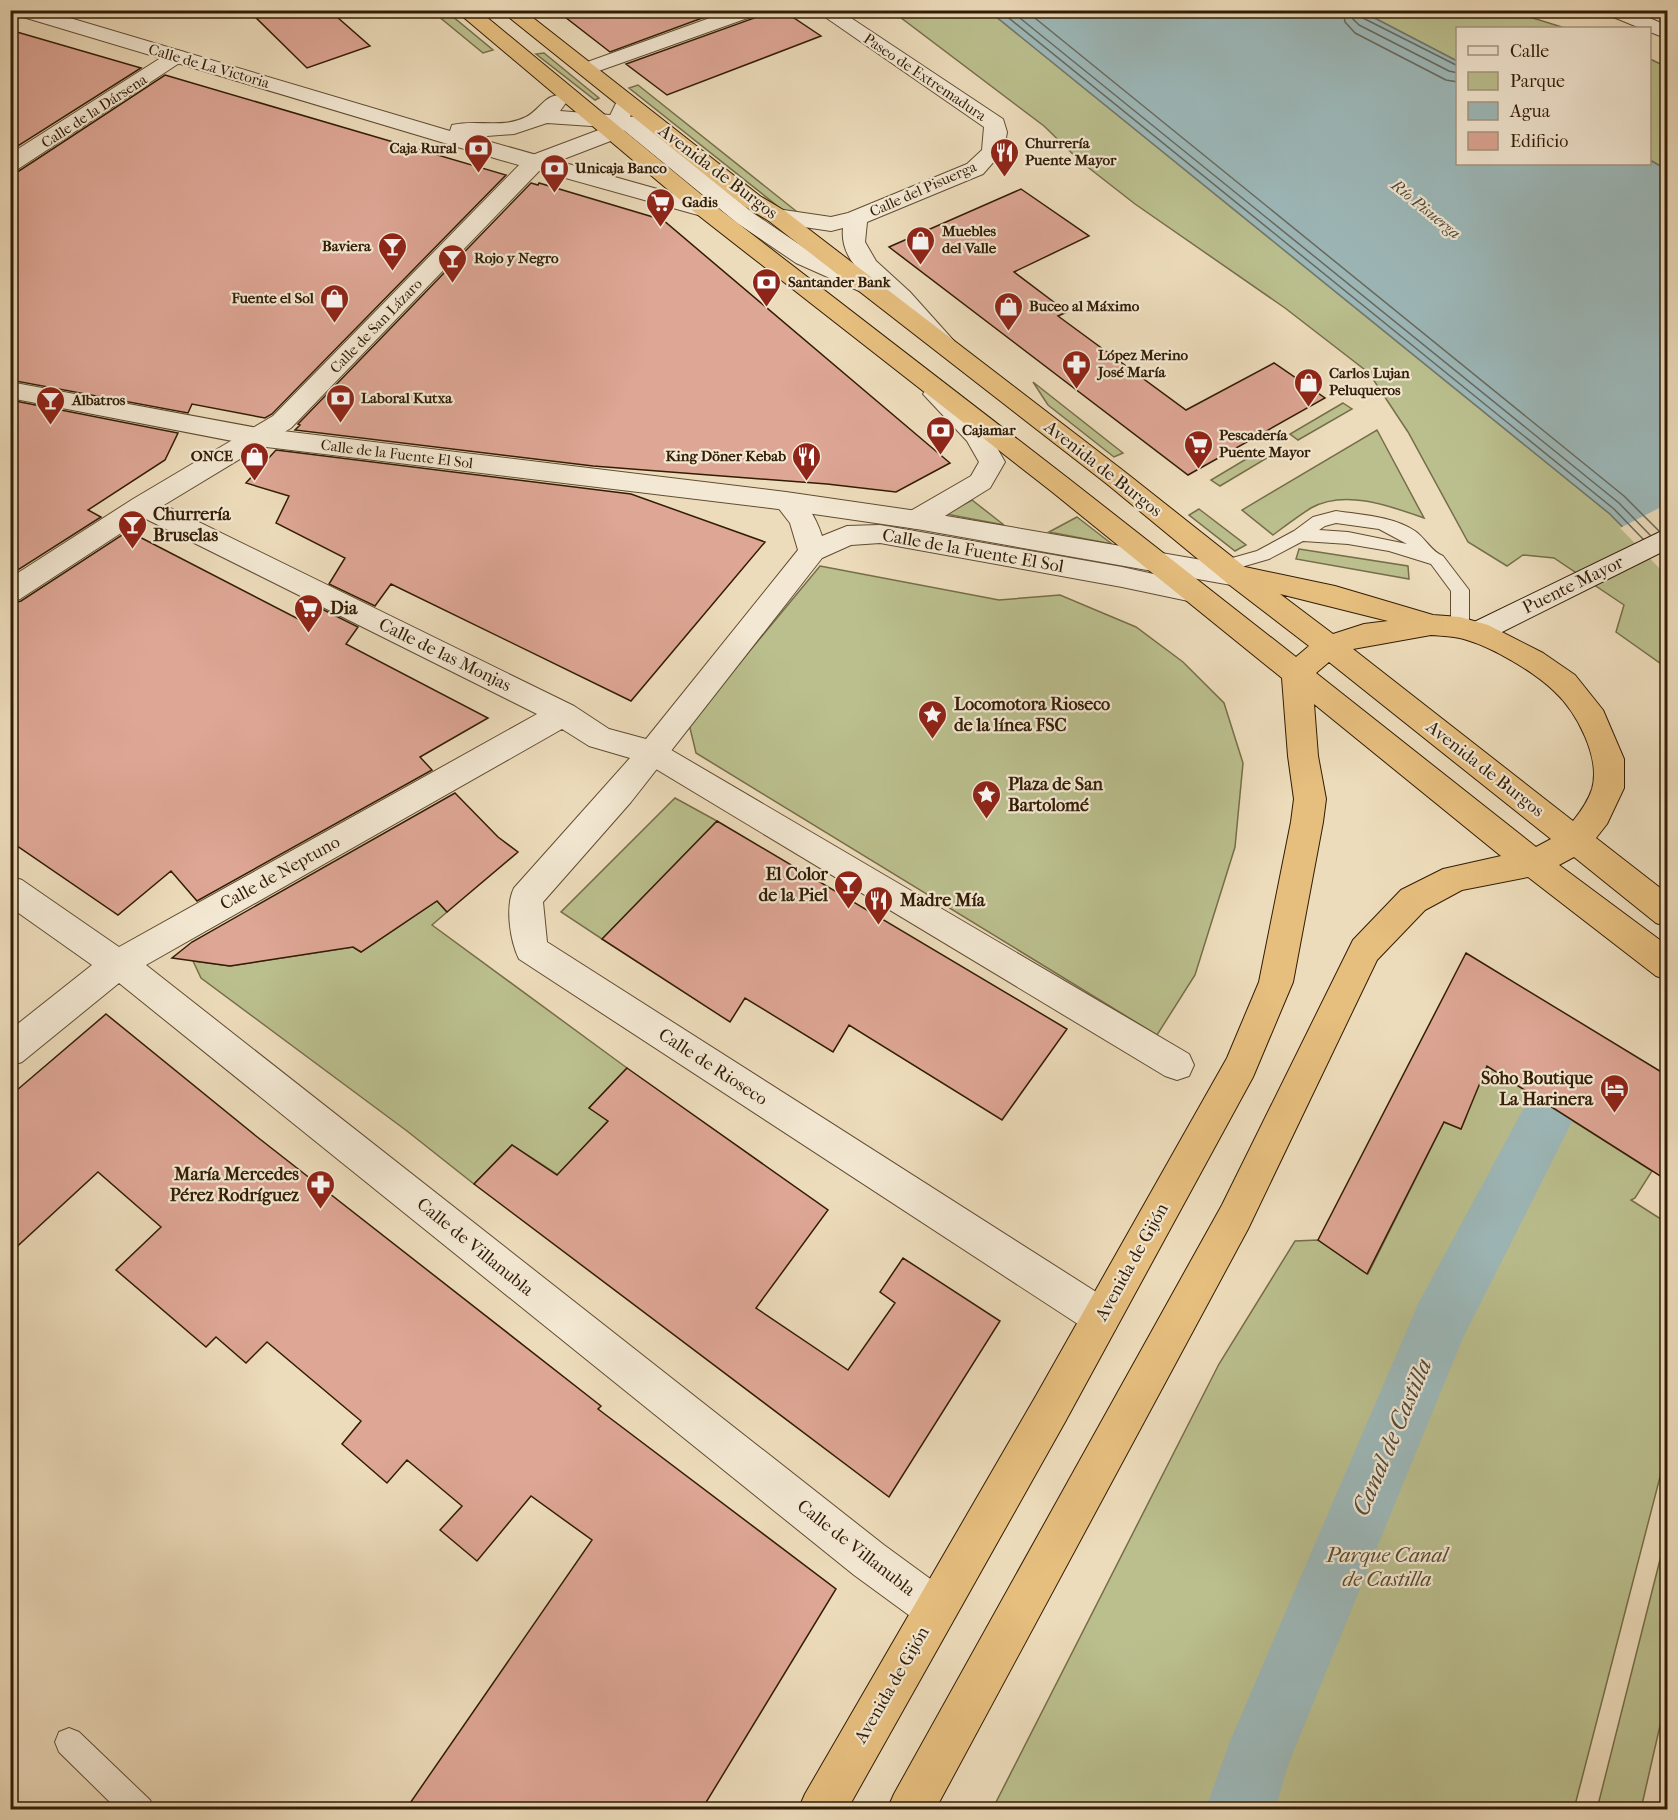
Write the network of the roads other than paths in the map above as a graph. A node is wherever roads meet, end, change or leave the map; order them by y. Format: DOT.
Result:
graph roads {
  1 [pos="20,10"];
  2 [pos="465,10"];
  3 [pos="510,10"];
  4 [pos="752,10"];
  5 [pos="825,10"];
  6 [pos="1613,10"];
  7 [pos="1668,33"];
  8 [pos="177,57"];
  9 [pos="586,69"];
  10 [pos="564,92"];
  11 [pos="544,116"];
  12 [pos="614,119"];
  13 [pos="398,121"];
  14 [pos="995,124"];
  15 [pos="536,162"];
  16 [pos="10,164"];
  17 [pos="706,210"];
  18 [pos="777,216"];
  19 [pos="856,218"];
  20 [pos="867,286"];
  21 [pos="946,346"];
  22 [pos="909,368"];
  23 [pos="10,390"];
  24 [pos="258,437"];
  25 [pos="786,501"];
  26 [pos="143,506"];
  27 [pos="917,520"];
  28 [pos="1668,537"];
  29 [pos="812,551"];
  30 [pos="1158,563"];
  31 [pos="1230,571"];
  32 [pos="10,592"];
  33 [pos="1193,592"];
  34 [pos="1431,625"];
  35 [pos="1469,630"];
  36 [pos="1329,646"];
  37 [pos="1296,673"];
  38 [pos="563,714"];
  39 [pos="651,752"];
  40 [pos="1576,841"];
  41 [pos="1533,863"];
  42 [pos="10,889"];
  43 [pos="1668,913"];
  44 [pos="118,964"];
  45 [pos="1668,966"];
  46 [pos="10,1050"];
  47 [pos="1177,1065"];
  48 [pos="1101,1317"];
  49 [pos="936,1609"];
  50 [pos="69,1742"];
  51 [pos="140,1809"];
  52 [pos="821,1809"];
  53 [pos="910,1809"];
  1 -- 8 [label="street, Calle de La Victoria"];
  2 -- 10 [label="highway, Avenida de Burgos"];
  3 -- 9 [label="highway, Avenida de Burgos"];
  4 -- 9 [label="street"];
  5 -- 14 [label="street, Paseo de Extremadura"];
  6 -- 7 [label="street"];
  8 -- 13 [label="street, Calle de La Victoria"];
  8 -- 16 [label="street, Calle de la Dársena"];
  9 -- 12 [label="highway, Avenida de Burgos"];
  10 -- 11 [label="street, Calle de La Victoria"];
  10 -- 12 [label="highway, Avenida de Burgos"];
  11 -- 12 [label="street, Calle de La Victoria"];
  11 -- 13 [label="street, Calle de La Victoria"];
  12 -- 15 [label="street, Calle de San Lázaro"];
  12 -- 17 [label="highway, Avenida de Burgos"];
  12 -- 18 [label="highway, Avenida de Burgos"];
  12 -- 20 [label="street, Calle de La Victoria"];
  13 -- 15 [label="street, Calle de La Victoria"];
  14 -- 19 [label="street, Calle del Pisuerga"];
  15 -- 17 [label="street, Calle de La Victoria"];
  15 -- 24 [label="street, Calle de San Lázaro"];
  17 -- 22 [label="highway, Avenida de Burgos"];
  18 -- 19 [label="street, Calle del Pisuerga"];
  18 -- 20 [label="highway, Avenida de Burgos"];
  19 -- 21 [label="street, Calle del Pisuerga"];
  20 -- 21 [label="highway, Avenida de Burgos"];
  21 -- 31 [label="highway, Avenida de Burgos"];
  22 -- 27 [label="street, Calle de la Fuente El Sol"];
  22 -- 30 [label="highway, Avenida de Burgos"];
  23 -- 24 [label="street, Calle de la Fuente El Sol"];
  24 -- 25 [label="street, Calle de la Fuente El Sol"];
  24 -- 26 [label="street, Calle de San Lázaro"];
  25 -- 27 [label="street, Calle de la Fuente El Sol"];
  25 -- 29 [label="street"];
  26 -- 32 [label="street, Calle de San Lázaro"];
  26 -- 38 [label="street, Calle de las Monjas"];
  27 -- 30 [label="street, Calle de la Fuente El Sol"];
  28 -- 35 [label="street, Puente Mayor"];
  29 -- 33 [label="street, Calle de la Fuente El Sol"];
  29 -- 39 [label="street"];
  30 -- 31 [label="street, Calle de la Fuente El Sol"];
  30 -- 33 [label="highway, Avenida de Burgos"];
  31 -- 34 [label="highway"];
  31 -- 35 [label="lane"];
  31 -- 36 [label="highway, Avenida de Burgos"];
  33 -- 37 [label="highway, Avenida de Burgos"];
  34 -- 35 [label="highway"];
  34 -- 36 [label="highway"];
  35 -- 40 [label="highway"];
  36 -- 37 [label="highway"];
  36 -- 40 [label="highway, Avenida de Burgos"];
  37 -- 41 [label="highway, Avenida de Burgos"];
  37 -- 48 [label="highway, Avenida de Gijón"];
  38 -- 39 [label="street, Calle de las Monjas"];
  38 -- 44 [label="street, Calle de Neptuno"];
  39 -- 47 [label="street"];
  39 -- 48 [label="street, Calle de Rioseco"];
  40 -- 41 [label="highway"];
  40 -- 43 [label="highway, Avenida de Burgos"];
  41 -- 45 [label="highway, Avenida de Burgos"];
  41 -- 53 [label="highway"];
  42 -- 44 [label="street, Calle de Villanubla"];
  44 -- 46 [label="street, Calle de Neptuno"];
  44 -- 49 [label="street, Calle de Villanubla"];
  48 -- 49 [label="highway, Avenida de Gijón"];
  49 -- 52 [label="highway, Avenida de Gijón"];
  50 -- 51 [label="lane"];
}
